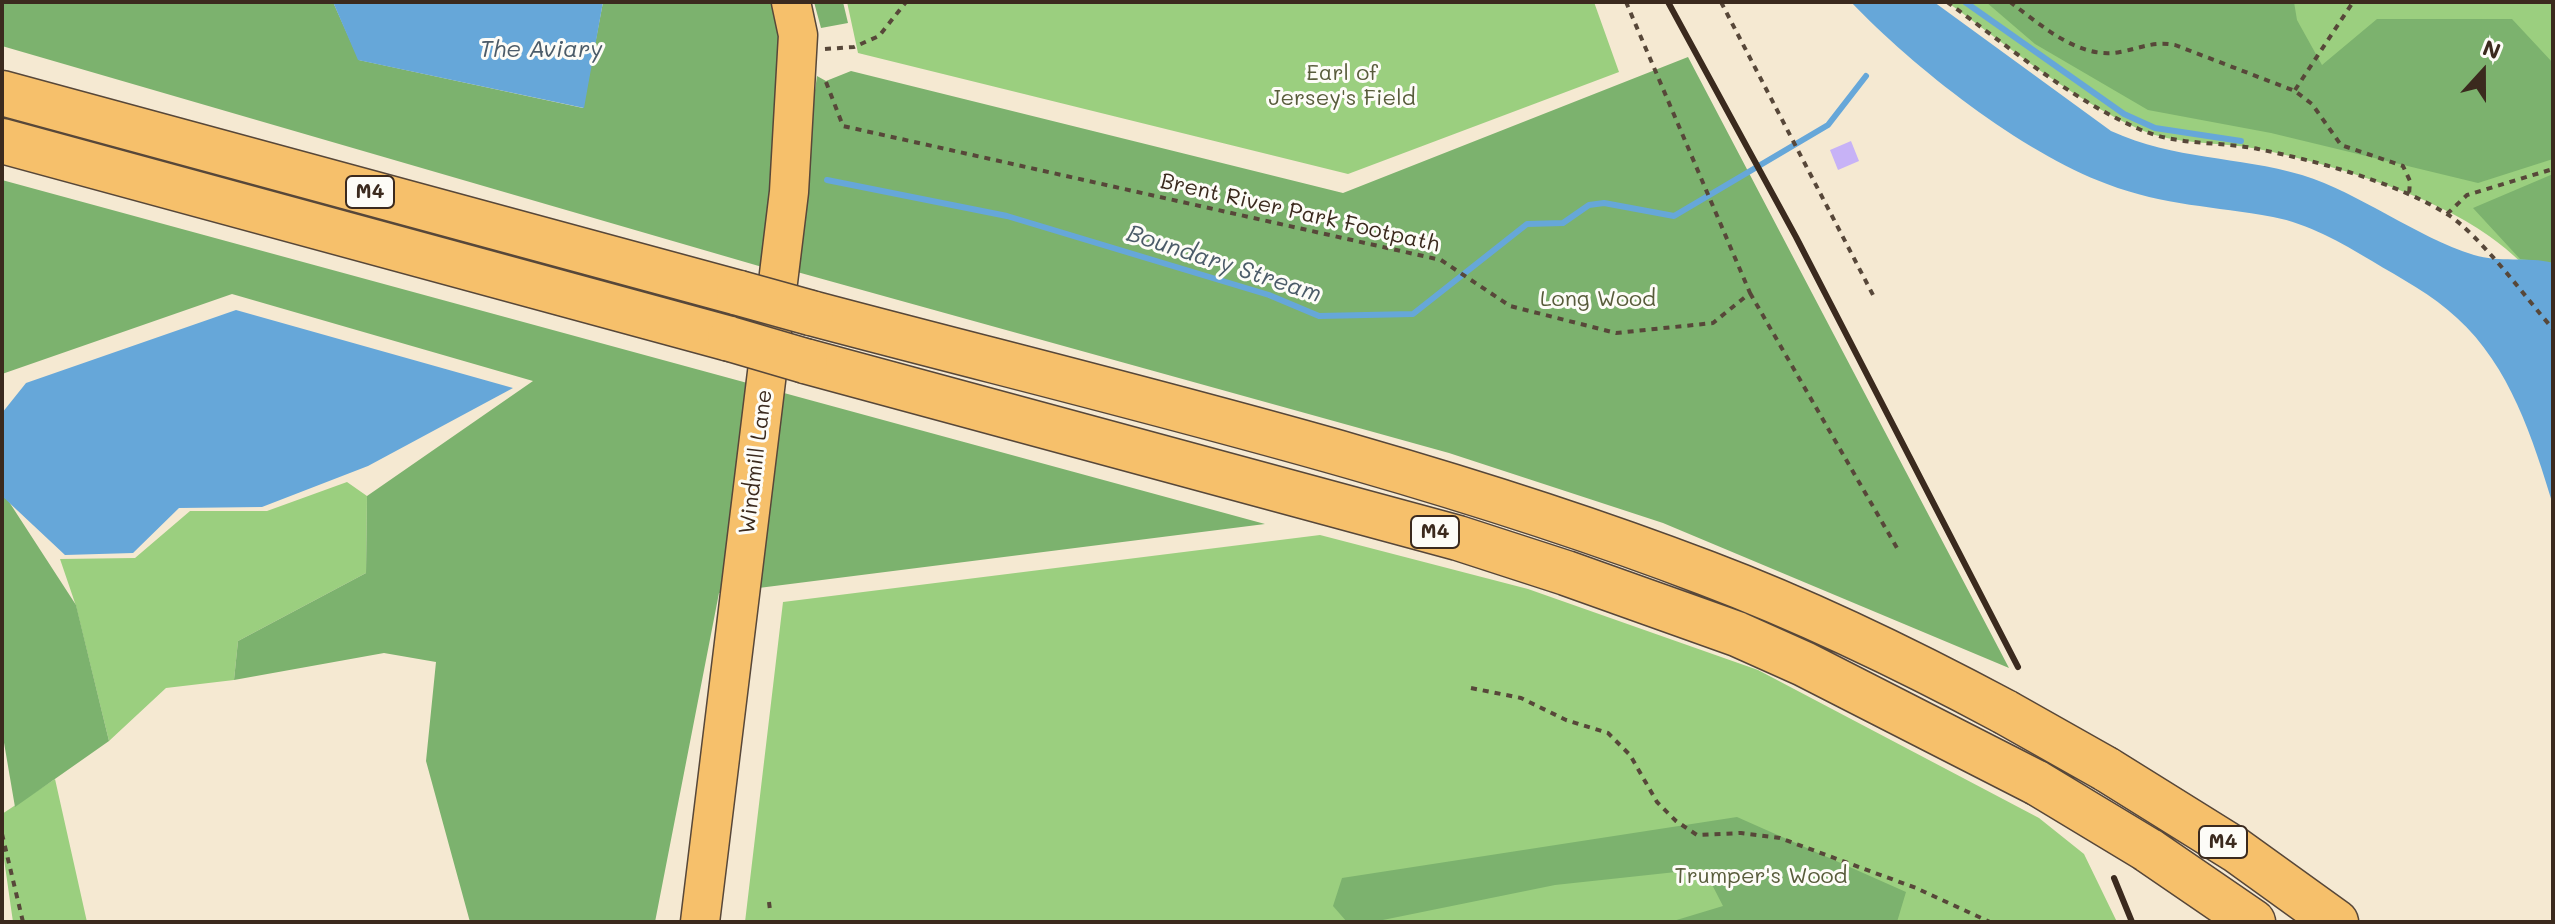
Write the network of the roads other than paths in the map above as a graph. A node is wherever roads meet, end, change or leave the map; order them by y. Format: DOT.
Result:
graph roads {
  1 [pos="791,2"];
  2 [pos="2,93"];
  3 [pos="2,141"];
  4 [pos="700,922"];
  5 [pos="2253,922"];
  6 [pos="2336,922"];
  1 -- 4 [label="main road, Windmill Lane"];
  2 -- 6 [label="highway, M4, bridge"];
  3 -- 5 [label="highway, M4, bridge"];
}
